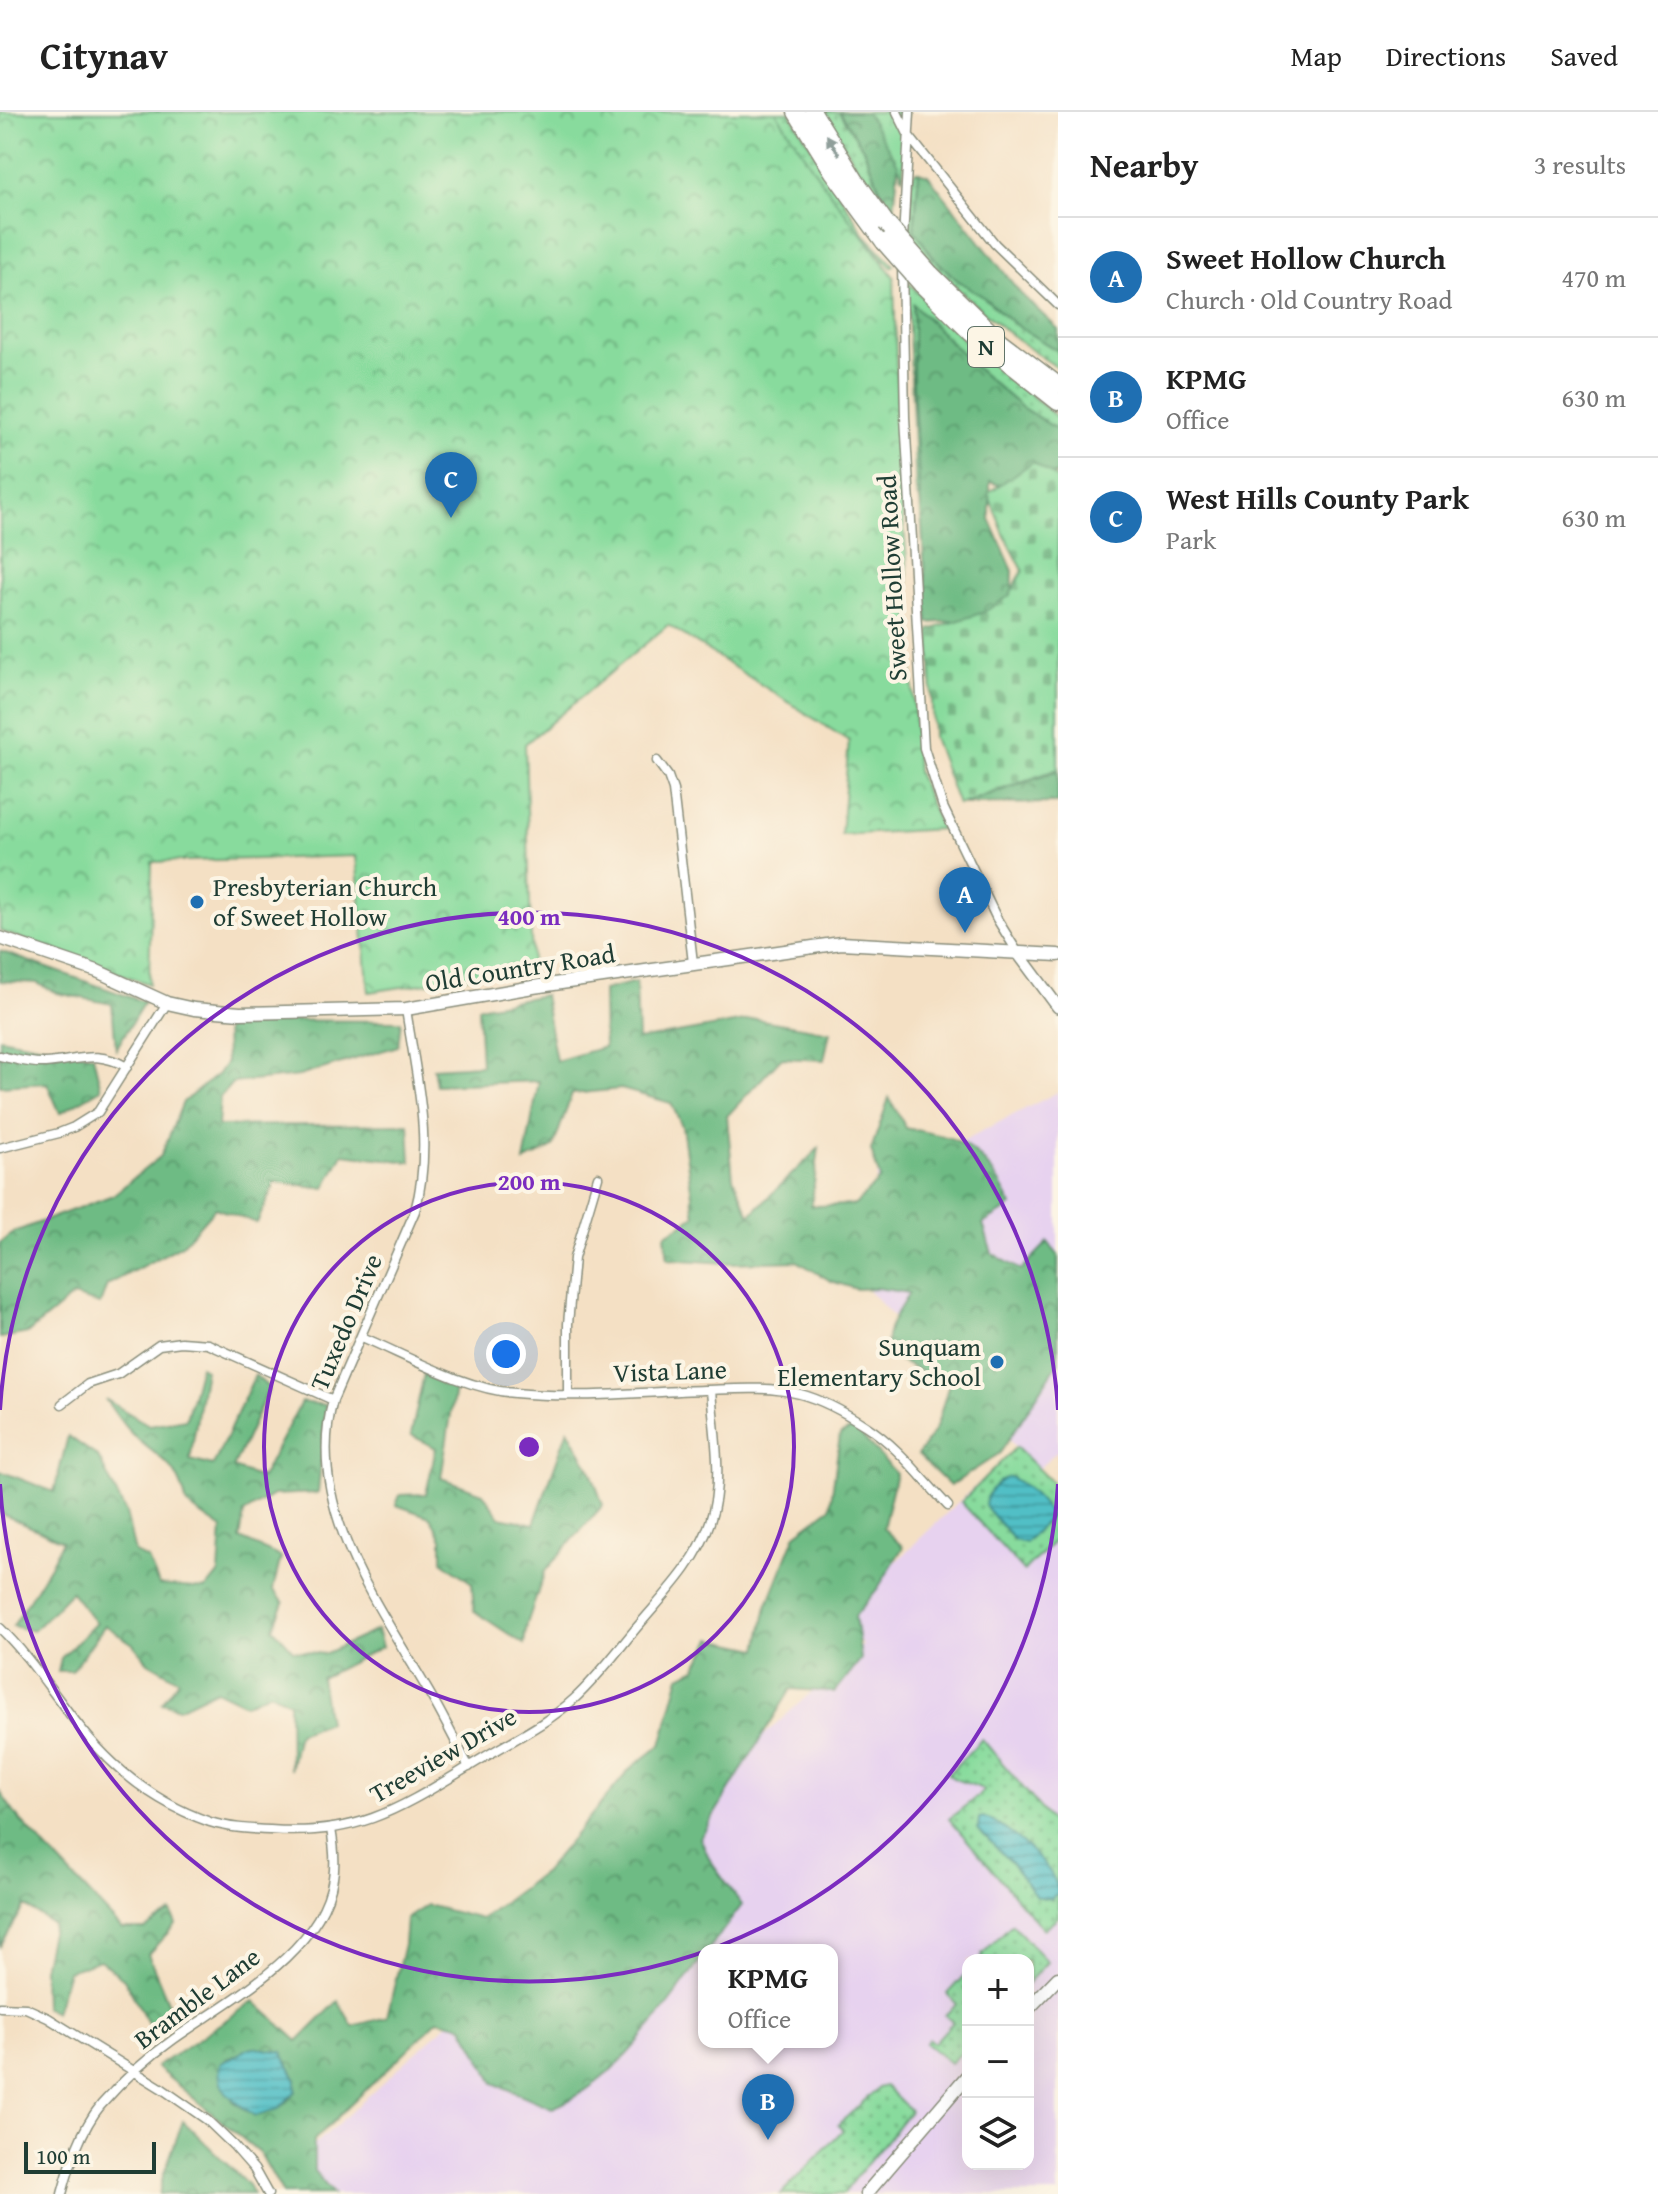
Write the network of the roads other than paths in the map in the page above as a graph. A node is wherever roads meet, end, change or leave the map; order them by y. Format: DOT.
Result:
graph roads {
  1 [pos="796,112"];
  2 [pos="813,112"];
  3 [pos="897,112"];
  4 [pos="910,112"];
  5 [pos="909,136"];
  6 [pos="925,279"];
  7 [pos="1058,305"];
  8 [pos="1058,385"];
  9 [pos="1058,402"];
  10 [pos="657,761"];
  11 [pos="0,938"];
  12 [pos="1018,953"];
  13 [pos="1058,955"];
  14 [pos="693,963"];
  15 [pos="167,1003"];
  16 [pos="1058,1007"];
  17 [pos="406,1009"];
  18 [pos="0,1056"];
  19 [pos="127,1067"];
  20 [pos="0,1148"];
  21 [pos="598,1177"];
  22 [pos="362,1337"];
  23 [pos="711,1390"];
  24 [pos="568,1394"];
  25 [pos="333,1400"];
  26 [pos="62,1404"];
  27 [pos="948,1506"];
  28 [pos="0,1628"];
  29 [pos="469,1767"];
  30 [pos="331,1829"];
  31 [pos="1058,1978"];
  32 [pos="1034,2003"];
  33 [pos="0,2007"];
  34 [pos="132,2071"];
  35 [pos="962,2082"];
  36 [pos="62,2194"];
  37 [pos="268,2194"];
  38 [pos="866,2194"];
  1 -- 6 [label="highway, N, bridge"];
  6 -- 2 [label="highway, N, one-way, bridge"];
  3 -- 5 [label="street"];
  4 -- 5 [label="street, Sweet Hollow Road"];
  5 -- 7 [label="street"];
  5 -- 12 [label="street, Sweet Hollow Road"];
  6 -- 8 [label="highway, N"];
  6 -- 9 [label="highway, N"];
  10 -- 14 [label="street"];
  11 -- 15 [label="main road, Old Country Road"];
  12 -- 13 [label="main road, Old Country Road"];
  12 -- 14 [label="main road, Old Country Road"];
  12 -- 16 [label="street, Sweet Hollow Road"];
  14 -- 17 [label="main road, Old Country Road"];
  15 -- 17 [label="main road, Old Country Road"];
  15 -- 19 [label="street"];
  17 -- 22 [label="street, Tuxedo Drive"];
  18 -- 19 [label="street"];
  19 -- 20 [label="street"];
  21 -- 24 [label="street"];
  22 -- 24 [label="street, Vista Lane"];
  22 -- 25 [label="street, Tuxedo Drive"];
  23 -- 24 [label="street, Vista Lane"];
  23 -- 27 [label="street, Vista Lane"];
  23 -- 29 [label="street, Treeview Drive"];
  25 -- 26 [label="street"];
  25 -- 29 [label="street, Tuxedo Drive"];
  28 -- 30 [label="street, Treeview Drive"];
  29 -- 30 [label="street, Treeview Drive"];
  30 -- 34 [label="street, Bramble Lane"];
  31 -- 32 [label="main road"];
  33 -- 34 [label="street"];
  34 -- 36 [label="street, Bramble Lane"];
  34 -- 37 [label="street"];
  35 -- 38 [label="main road"];
}
